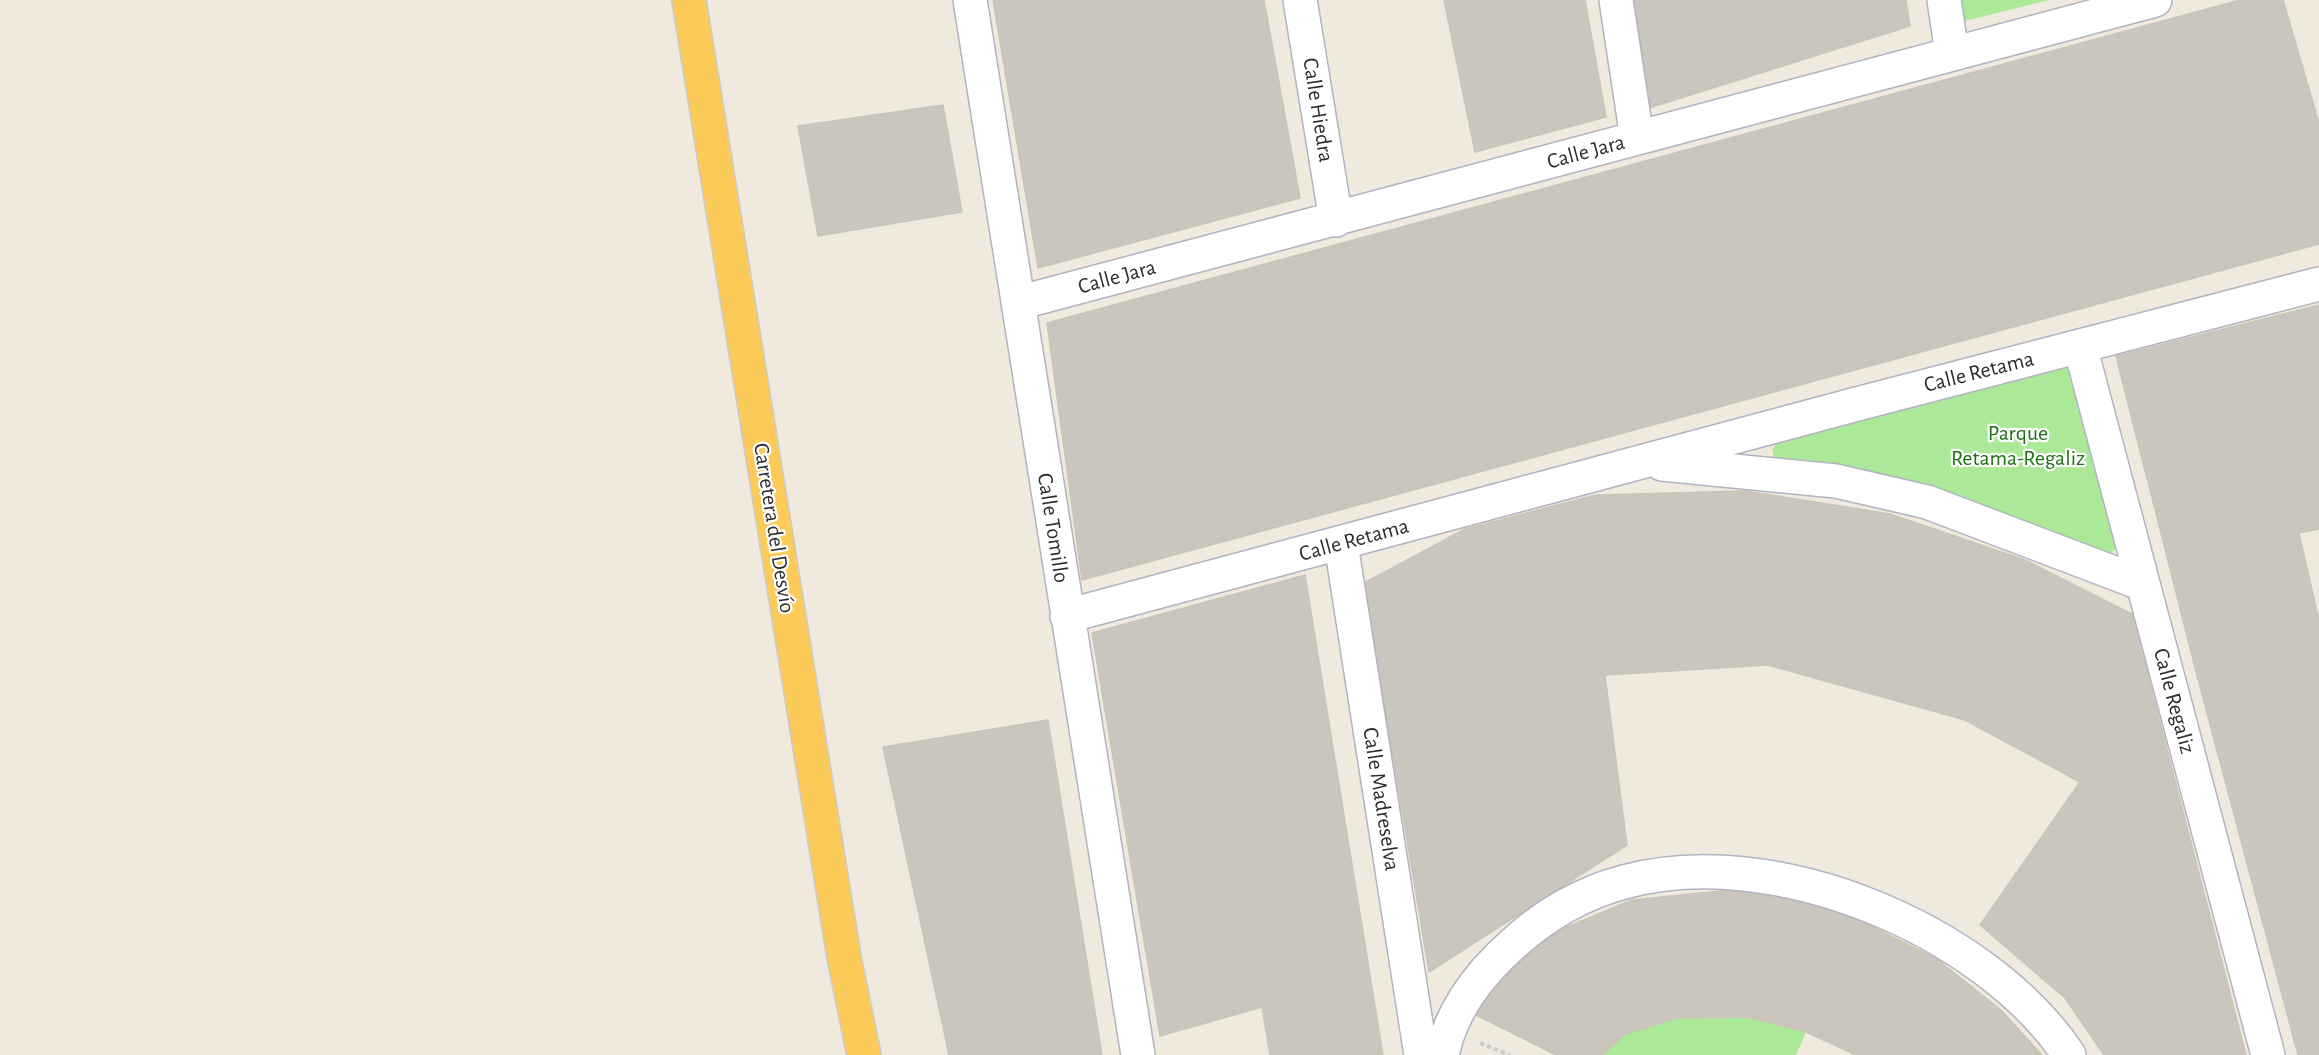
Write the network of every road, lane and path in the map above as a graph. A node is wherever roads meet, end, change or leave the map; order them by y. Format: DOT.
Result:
graph roads {
  1 [pos="689,0"];
  2 [pos="970,0"];
  3 [pos="1300,0"];
  4 [pos="1616,0"];
  5 [pos="1944,0"];
  6 [pos="2155,0"];
  7 [pos="1952,53"];
  8 [pos="1637,138"];
  9 [pos="1336,220"];
  10 [pos="2319,284"];
  11 [pos="1018,303"];
  12 [pos="2080,346"];
  13 [pos="1640,462"];
  14 [pos="1341,544"];
  15 [pos="2143,584"];
  16 [pos="1067,616"];
  17 [pos="864,1055"];
  18 [pos="1138,1055"];
  19 [pos="1421,1055"];
  20 [pos="1442,1055"];
  21 [pos="2069,1055"];
  22 [pos="2268,1055"];
  1 -- 17 [label="highway, Carretera del Desvío"];
  2 -- 11 [label="street, Calle Tomillo"];
  3 -- 9 [label="street, Calle Hiedra"];
  4 -- 8 [label="street"];
  5 -- 7 [label="street"];
  6 -- 7 [label="street, Calle Jara"];
  7 -- 8 [label="street, Calle Jara"];
  8 -- 9 [label="street, Calle Jara"];
  9 -- 11 [label="street, Calle Jara"];
  10 -- 12 [label="street, Calle Retama"];
  11 -- 16 [label="street, Calle Tomillo"];
  12 -- 13 [label="street, Calle Retama"];
  12 -- 15 [label="street, Calle Regaliz"];
  13 -- 14 [label="street, Calle Retama"];
  13 -- 15 [label="street, Calle Retama"];
  14 -- 16 [label="street, Calle Retama"];
  14 -- 19 [label="street, Calle Madreselva"];
  15 -- 22 [label="street, Calle Regaliz"];
  16 -- 18 [label="street, Calle Tomillo"];
  20 -- 21 [label="street"];
}
